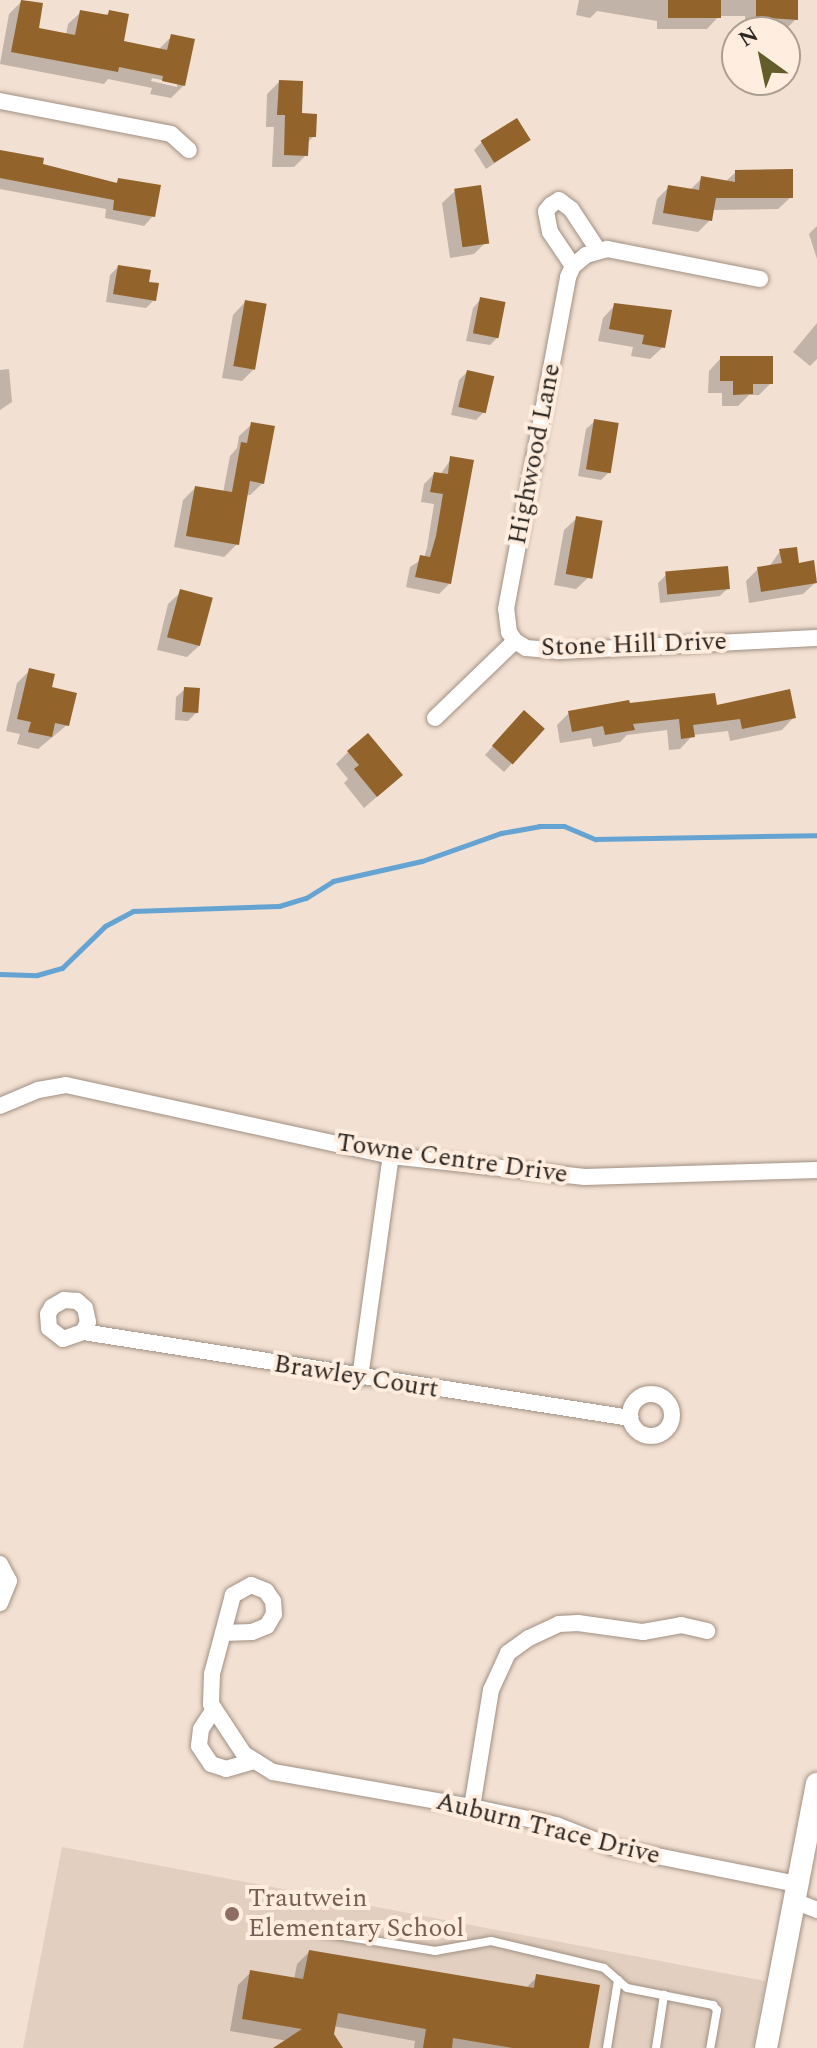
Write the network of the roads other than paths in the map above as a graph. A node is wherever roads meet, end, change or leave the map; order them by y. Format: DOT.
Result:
graph roads {
  1 [pos="0,101"];
  2 [pos="189,150"];
  3 [pos="760,279"];
  4 [pos="817,638"];
  5 [pos="515,641"];
  6 [pos="435,718"];
  7 [pos="0,1106"];
  8 [pos="391,1156"];
  9 [pos="817,1170"];
  10 [pos="83,1332"];
  11 [pos="360,1378"];
  12 [pos="630,1418"];
  13 [pos="0,1564"];
  14 [pos="0,1603"];
  15 [pos="707,1631"];
  16 [pos="223,1633"];
  17 [pos="214,1709"];
  18 [pos="254,1761"];
  19 [pos="817,1784"];
  20 [pos="472,1807"];
  21 [pos="796,1892"];
  22 [pos="817,1910"];
  23 [pos="318,1932"];
  24 [pos="618,1980"];
  25 [pos="664,1995"];
  26 [pos="607,2048"];
  27 [pos="656,2048"];
  28 [pos="710,2048"];
  29 [pos="766,2048"];
  1 -- 2 [label="street"];
  3 -- 5 [label="street, Highwood Lane"];
  4 -- 5 [label="street, Stone Hill Drive"];
  5 -- 6 [label="street, Stone Hill Drive"];
  7 -- 8 [label="street, Towne Centre Drive"];
  8 -- 9 [label="street, Towne Centre Drive"];
  8 -- 11 [label="street"];
  10 -- 11 [label="street, Brawley Court"];
  11 -- 12 [label="street, Brawley Court"];
  13 -- 14 [label="street"];
  15 -- 20 [label="street"];
  16 -- 17 [label="street, Auburn Trace Drive"];
  17 -- 18 [label="street, Auburn Trace Drive"];
  17 -- 18 [label="street, Auburn Trace Drive"];
  18 -- 20 [label="street, Auburn Trace Drive"];
  19 -- 21 [label="street"];
  20 -- 21 [label="street, Auburn Trace Drive"];
  21 -- 22 [label="street, Auburn Trace Drive"];
  21 -- 29 [label="street"];
  23 -- 24 [label="lane"];
  24 -- 25 [label="lane"];
  24 -- 26 [label="lane"];
  25 -- 27 [label="lane"];
  25 -- 28 [label="lane"];
}
